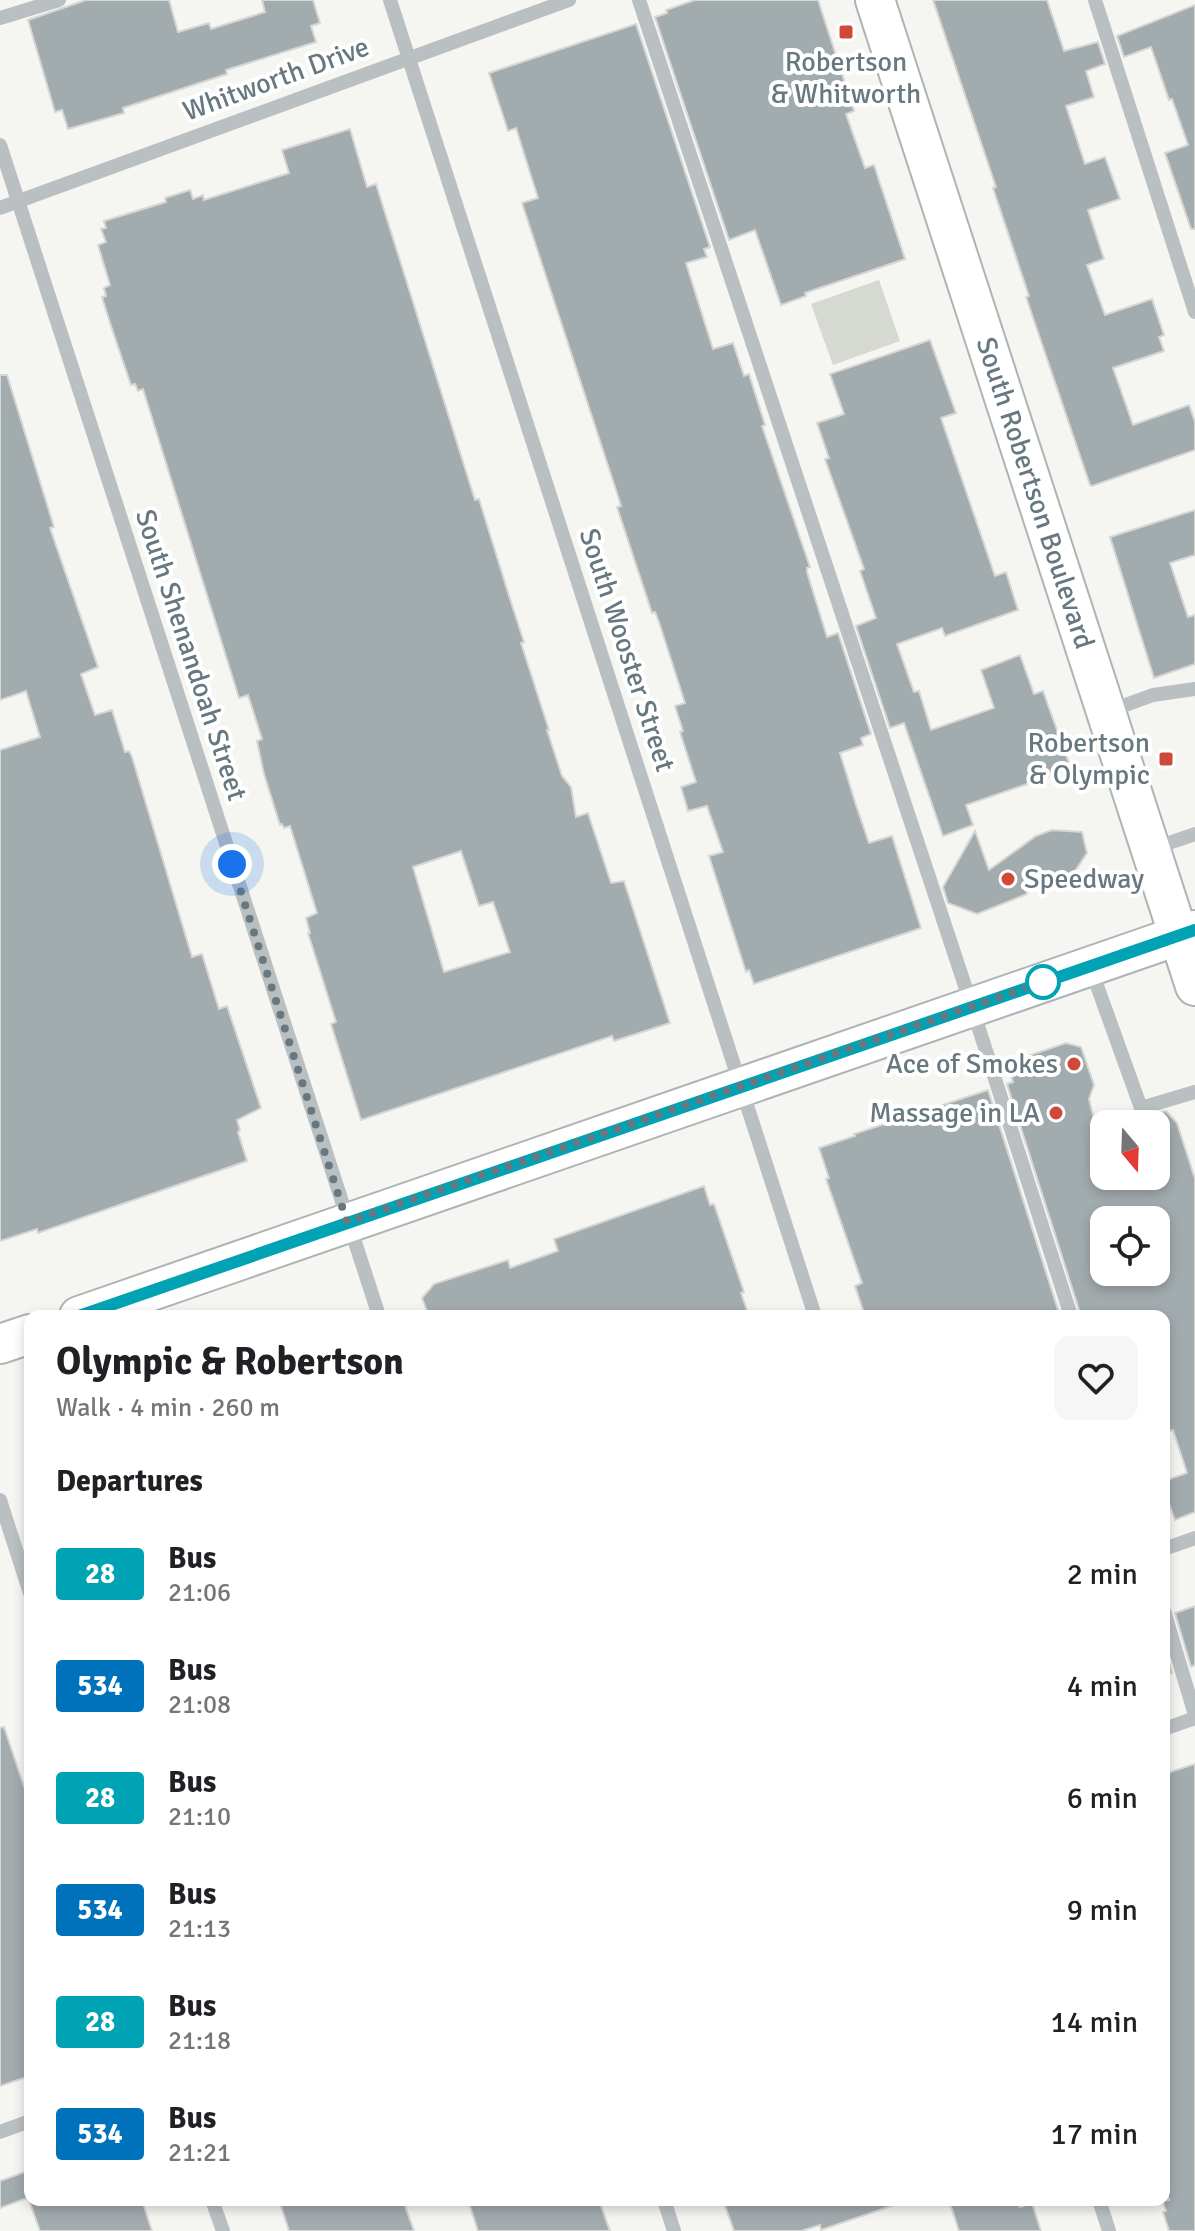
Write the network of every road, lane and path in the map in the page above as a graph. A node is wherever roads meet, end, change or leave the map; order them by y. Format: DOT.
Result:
graph roads {
  1 [pos="59,0"];
  2 [pos="390,0"];
  3 [pos="569,0"];
  4 [pos="639,0"];
  5 [pos="875,0"];
  6 [pos="1095,0"];
  7 [pos="0,18"];
  8 [pos="409,58"];
  9 [pos="0,145"];
  10 [pos="17,202"];
  11 [pos="0,208"];
  12 [pos="1195,312"];
  13 [pos="1195,689"];
  14 [pos="1106,712"];
  15 [pos="1195,834"];
  16 [pos="1151,849"];
  17 [pos="1187,933"];
  18 [pos="1090,966"];
  19 [pos="1195,986"];
  20 [pos="972,1007"];
  21 [pos="741,1086"];
  22 [pos="1195,1092"];
  23 [pos="347,1222"];
  24 [pos="96,1310"];
  25 [pos="377,1310"];
  26 [pos="813,1310"];
  27 [pos="1069,1310"];
  28 [pos="24,1336"];
  29 [pos="0,1344"];
  30 [pos="0,1500"];
  31 [pos="1195,1538"];
  32 [pos="1170,1547"];
  33 [pos="24,1574"];
  34 [pos="1170,1632"];
  35 [pos="1195,1717"];
  36 [pos="1170,1727"];
  37 [pos="24,2123"];
  38 [pos="0,2132"];
  39 [pos="214,2206"];
  40 [pos="666,2206"];
  41 [pos="1101,2206"];
  42 [pos="223,2231"];
  43 [pos="674,2231"];
  44 [pos="1109,2231"];
  1 -- 7 [label="street"];
  2 -- 8 [label="street, South Wooster Street"];
  3 -- 8 [label="street, Whitworth Drive"];
  4 -- 20 [label="street"];
  5 -- 14 [label="main road, South Robertson Boulevard"];
  6 -- 12 [label="street"];
  8 -- 10 [label="street, Whitworth Drive"];
  8 -- 21 [label="street, South Wooster Street"];
  9 -- 10 [label="street, South Shenandoah Street"];
  10 -- 11 [label="street, Whitworth Drive"];
  10 -- 23 [label="street, South Shenandoah Street"];
  13 -- 14 [label="street"];
  14 -- 16 [label="main road, South Robertson Boulevard"];
  15 -- 16 [label="street"];
  16 -- 17 [label="main road, South Robertson Boulevard"];
  17 -- 18 [label="main road"];
  17 -- 19 [label="main road, South Robertson Boulevard"];
  18 -- 20 [label="main road"];
  18 -- 22 [label="street"];
  20 -- 21 [label="main road"];
  20 -- 27 [label="street"];
  21 -- 23 [label="main road"];
  21 -- 26 [label="street, South Wooster Street"];
  23 -- 24 [label="main road"];
  23 -- 25 [label="street, South Shenandoah Street"];
  28 -- 29 [label="main road"];
  30 -- 33 [label="street"];
  31 -- 32 [label="street"];
  34 -- 35 [label="street"];
  35 -- 36 [label="street"];
  37 -- 38 [label="street"];
  39 -- 42 [label="street"];
  40 -- 43 [label="street"];
  41 -- 44 [label="street"];
}
